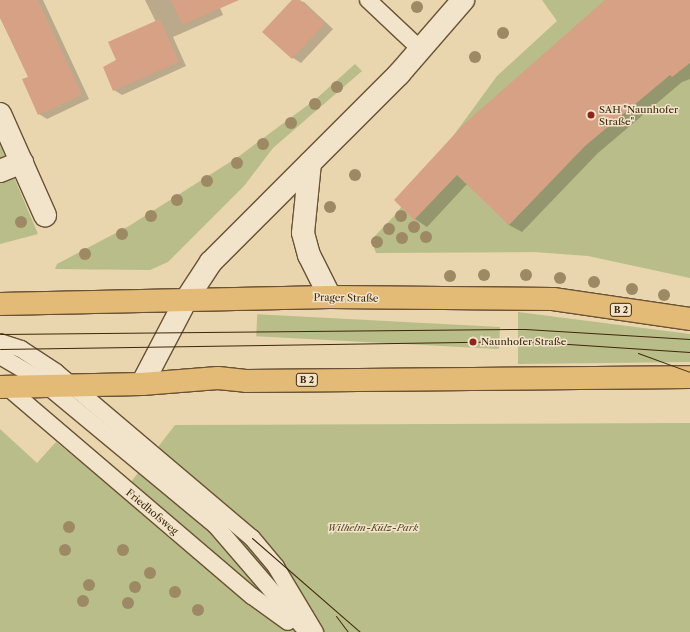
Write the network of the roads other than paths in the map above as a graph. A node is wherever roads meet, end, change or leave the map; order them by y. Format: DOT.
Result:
graph roads {
  1 [pos="368,0"];
  2 [pos="463,0"];
  3 [pos="421,50"];
  4 [pos="0,114"];
  5 [pos="22,162"];
  6 [pos="310,163"];
  7 [pos="0,171"];
  8 [pos="45,215"];
  9 [pos="330,297"];
  10 [pos="186,300"];
  11 [pos="0,304"];
  12 [pos="690,319"];
  13 [pos="0,342"];
  14 [pos="0,356"];
  15 [pos="690,377"];
  16 [pos="142,384"];
  17 [pos="73,386"];
  18 [pos="3,387"];
  19 [pos="48,387"];
  20 [pos="302,632"];
  21 [pos="308,632"];
  22 [pos="315,632"];
  1 -- 3 [label="lane"];
  2 -- 3 [label="main road"];
  3 -- 6 [label="main road"];
  4 -- 5 [label="main road"];
  5 -- 7 [label="main road"];
  5 -- 8 [label="main road"];
  6 -- 9 [label="main road"];
  6 -- 10 [label="main road"];
  9 -- 10 [label="main road, Prager Straße / B 2"];
  9 -- 12 [label="main road, Prager Straße / B 2"];
  10 -- 11 [label="main road, Prager Straße / B 2"];
  10 -- 16 [label="main road"];
  13 -- 17 [label="lane"];
  14 -- 19 [label="lane"];
  15 -- 16 [label="main road, B 2"];
  16 -- 17 [label="main road, B 2"];
  17 -- 19 [label="main road, B 2"];
  17 -- 22 [label="lane"];
  18 -- 19 [label="main road, B 2"];
  18 -- 20 [label="lane, Friedhofsweg"];
  19 -- 21 [label="lane"];
}
